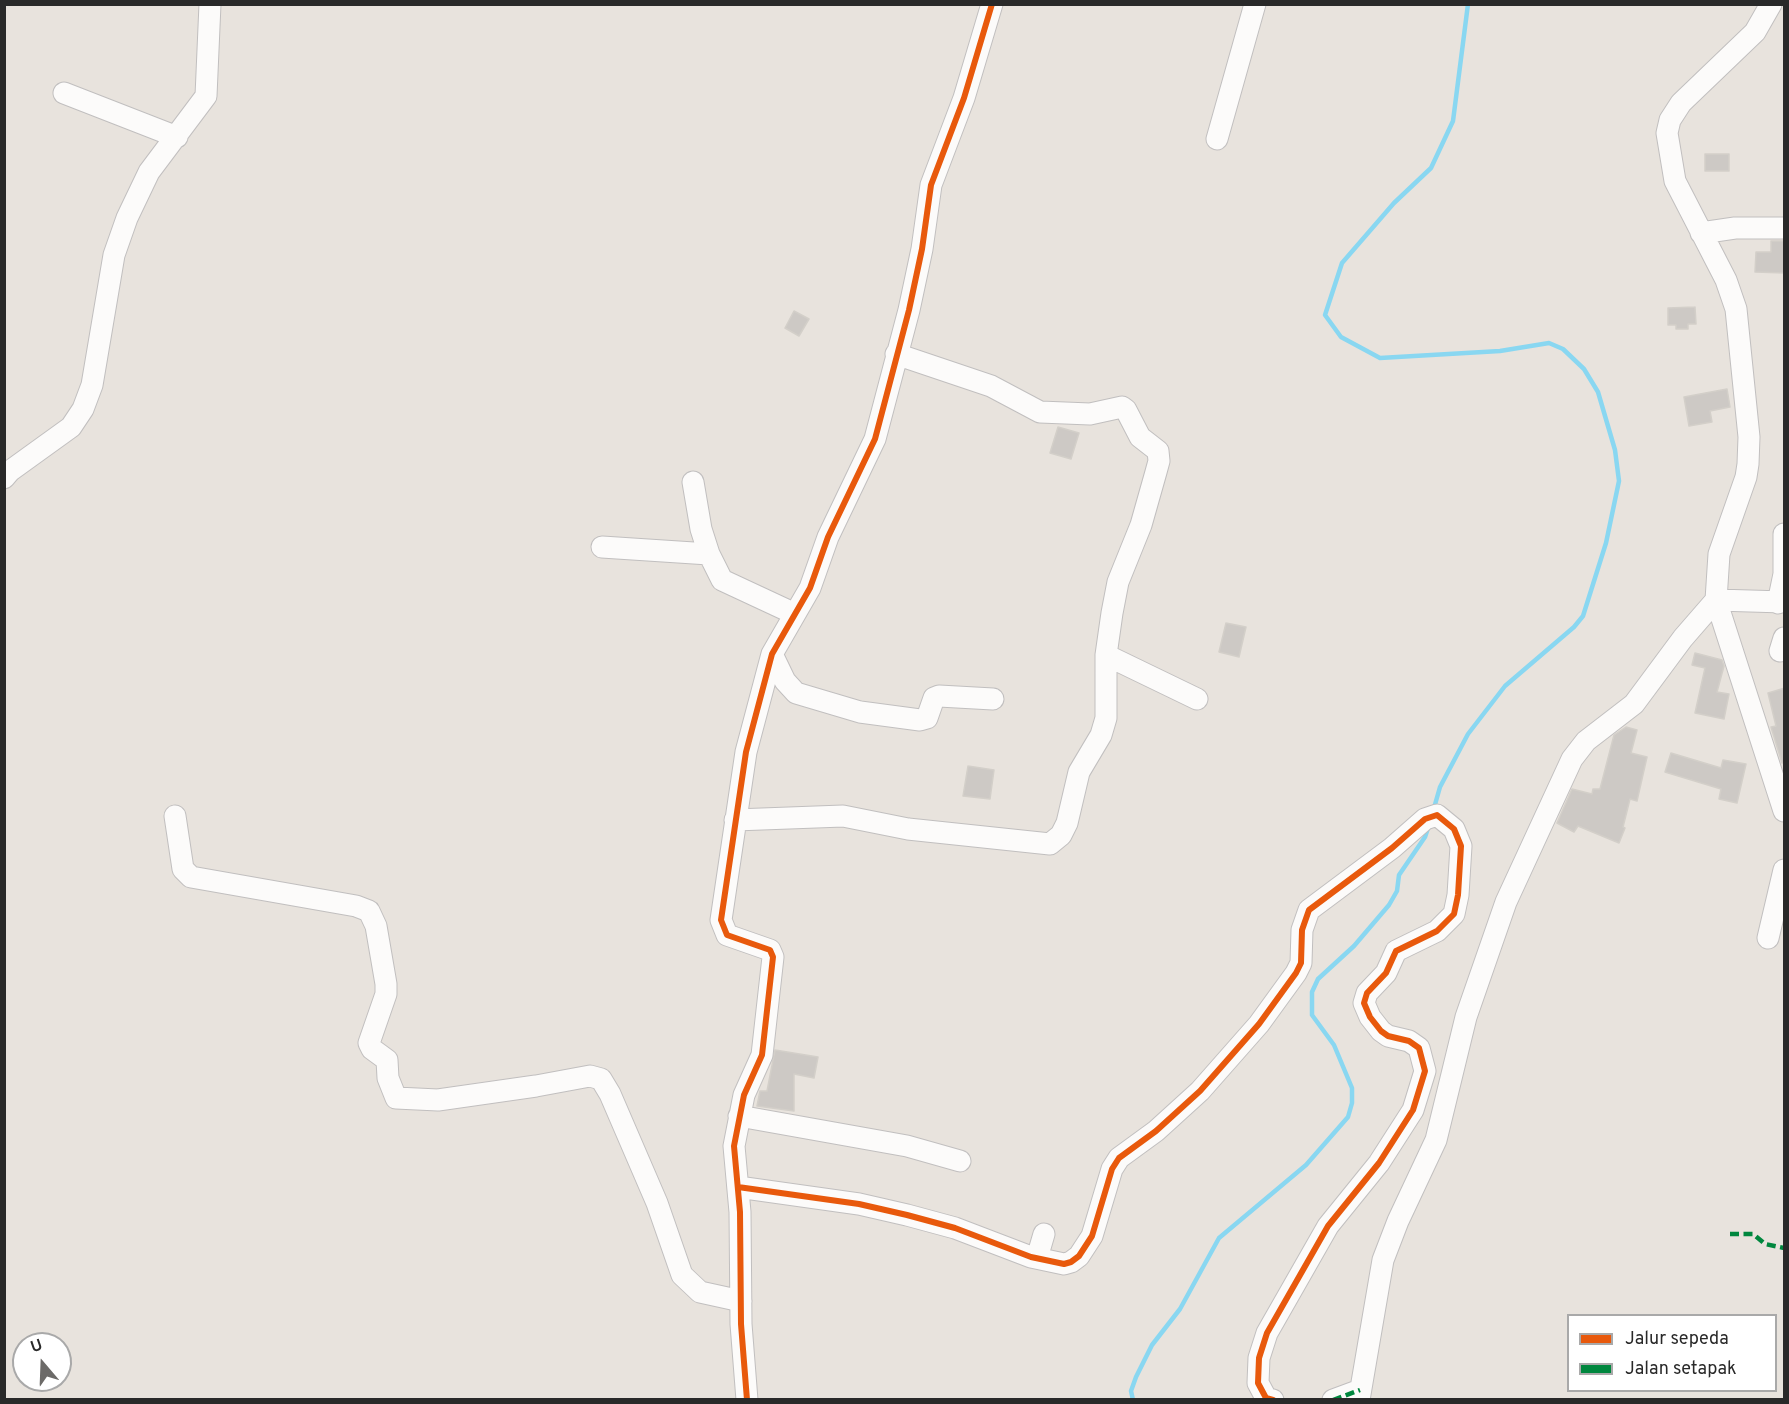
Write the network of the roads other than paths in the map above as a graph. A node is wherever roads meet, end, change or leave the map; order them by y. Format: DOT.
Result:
graph roads {
  1 [pos="210,4"];
  2 [pos="992,4"];
  3 [pos="1255,4"];
  4 [pos="1771,4"];
  5 [pos="64,93"];
  6 [pos="177,137"];
  7 [pos="1217,139"];
  8 [pos="1785,228"];
  9 [pos="1701,233"];
  10 [pos="896,354"];
  11 [pos="4,478"];
  12 [pos="693,482"];
  13 [pos="1785,534"];
  14 [pos="602,547"];
  15 [pos="708,554"];
  16 [pos="1716,600"];
  17 [pos="1781,603"];
  18 [pos="795,614"];
  19 [pos="772,654"];
  20 [pos="1106,656"];
  21 [pos="993,699"];
  22 [pos="1197,699"];
  23 [pos="1785,811"];
  24 [pos="175,816"];
  25 [pos="735,820"];
  26 [pos="1785,870"];
  27 [pos="1768,938"];
  28 [pos="739,1116"];
  29 [pos="960,1161"];
  30 [pos="738,1187"];
  31 [pos="1044,1234"];
  32 [pos="1037,1258"];
  33 [pos="741,1301"];
  34 [pos="1360,1395"];
  35 [pos="747,1400"];
  36 [pos="1273,1400"];
  37 [pos="1333,1400"];
  1 -- 6 [label="street"];
  2 -- 10 [label="street"];
  3 -- 7 [label="street"];
  4 -- 9 [label="street"];
  5 -- 6 [label="street"];
  6 -- 11 [label="street"];
  8 -- 9 [label="street"];
  9 -- 16 [label="street"];
  10 -- 18 [label="street"];
  10 -- 20 [label="street"];
  12 -- 15 [label="street"];
  13 -- 17 [label="street"];
  14 -- 15 [label="street"];
  15 -- 18 [label="street"];
  16 -- 17 [label="street"];
  16 -- 23 [label="street"];
  16 -- 34 [label="street"];
  18 -- 19 [label="street"];
  19 -- 21 [label="street"];
  19 -- 25 [label="street"];
  20 -- 22 [label="street"];
  20 -- 25 [label="street"];
  24 -- 33 [label="street"];
  25 -- 28 [label="street"];
  26 -- 27 [label="street"];
  28 -- 29 [label="street"];
  28 -- 30 [label="street"];
  30 -- 32 [label="street"];
  30 -- 33 [label="street"];
  31 -- 32 [label="street"];
  32 -- 36 [label="street"];
  33 -- 35 [label="street"];
  34 -- 37 [label="street"];
}
